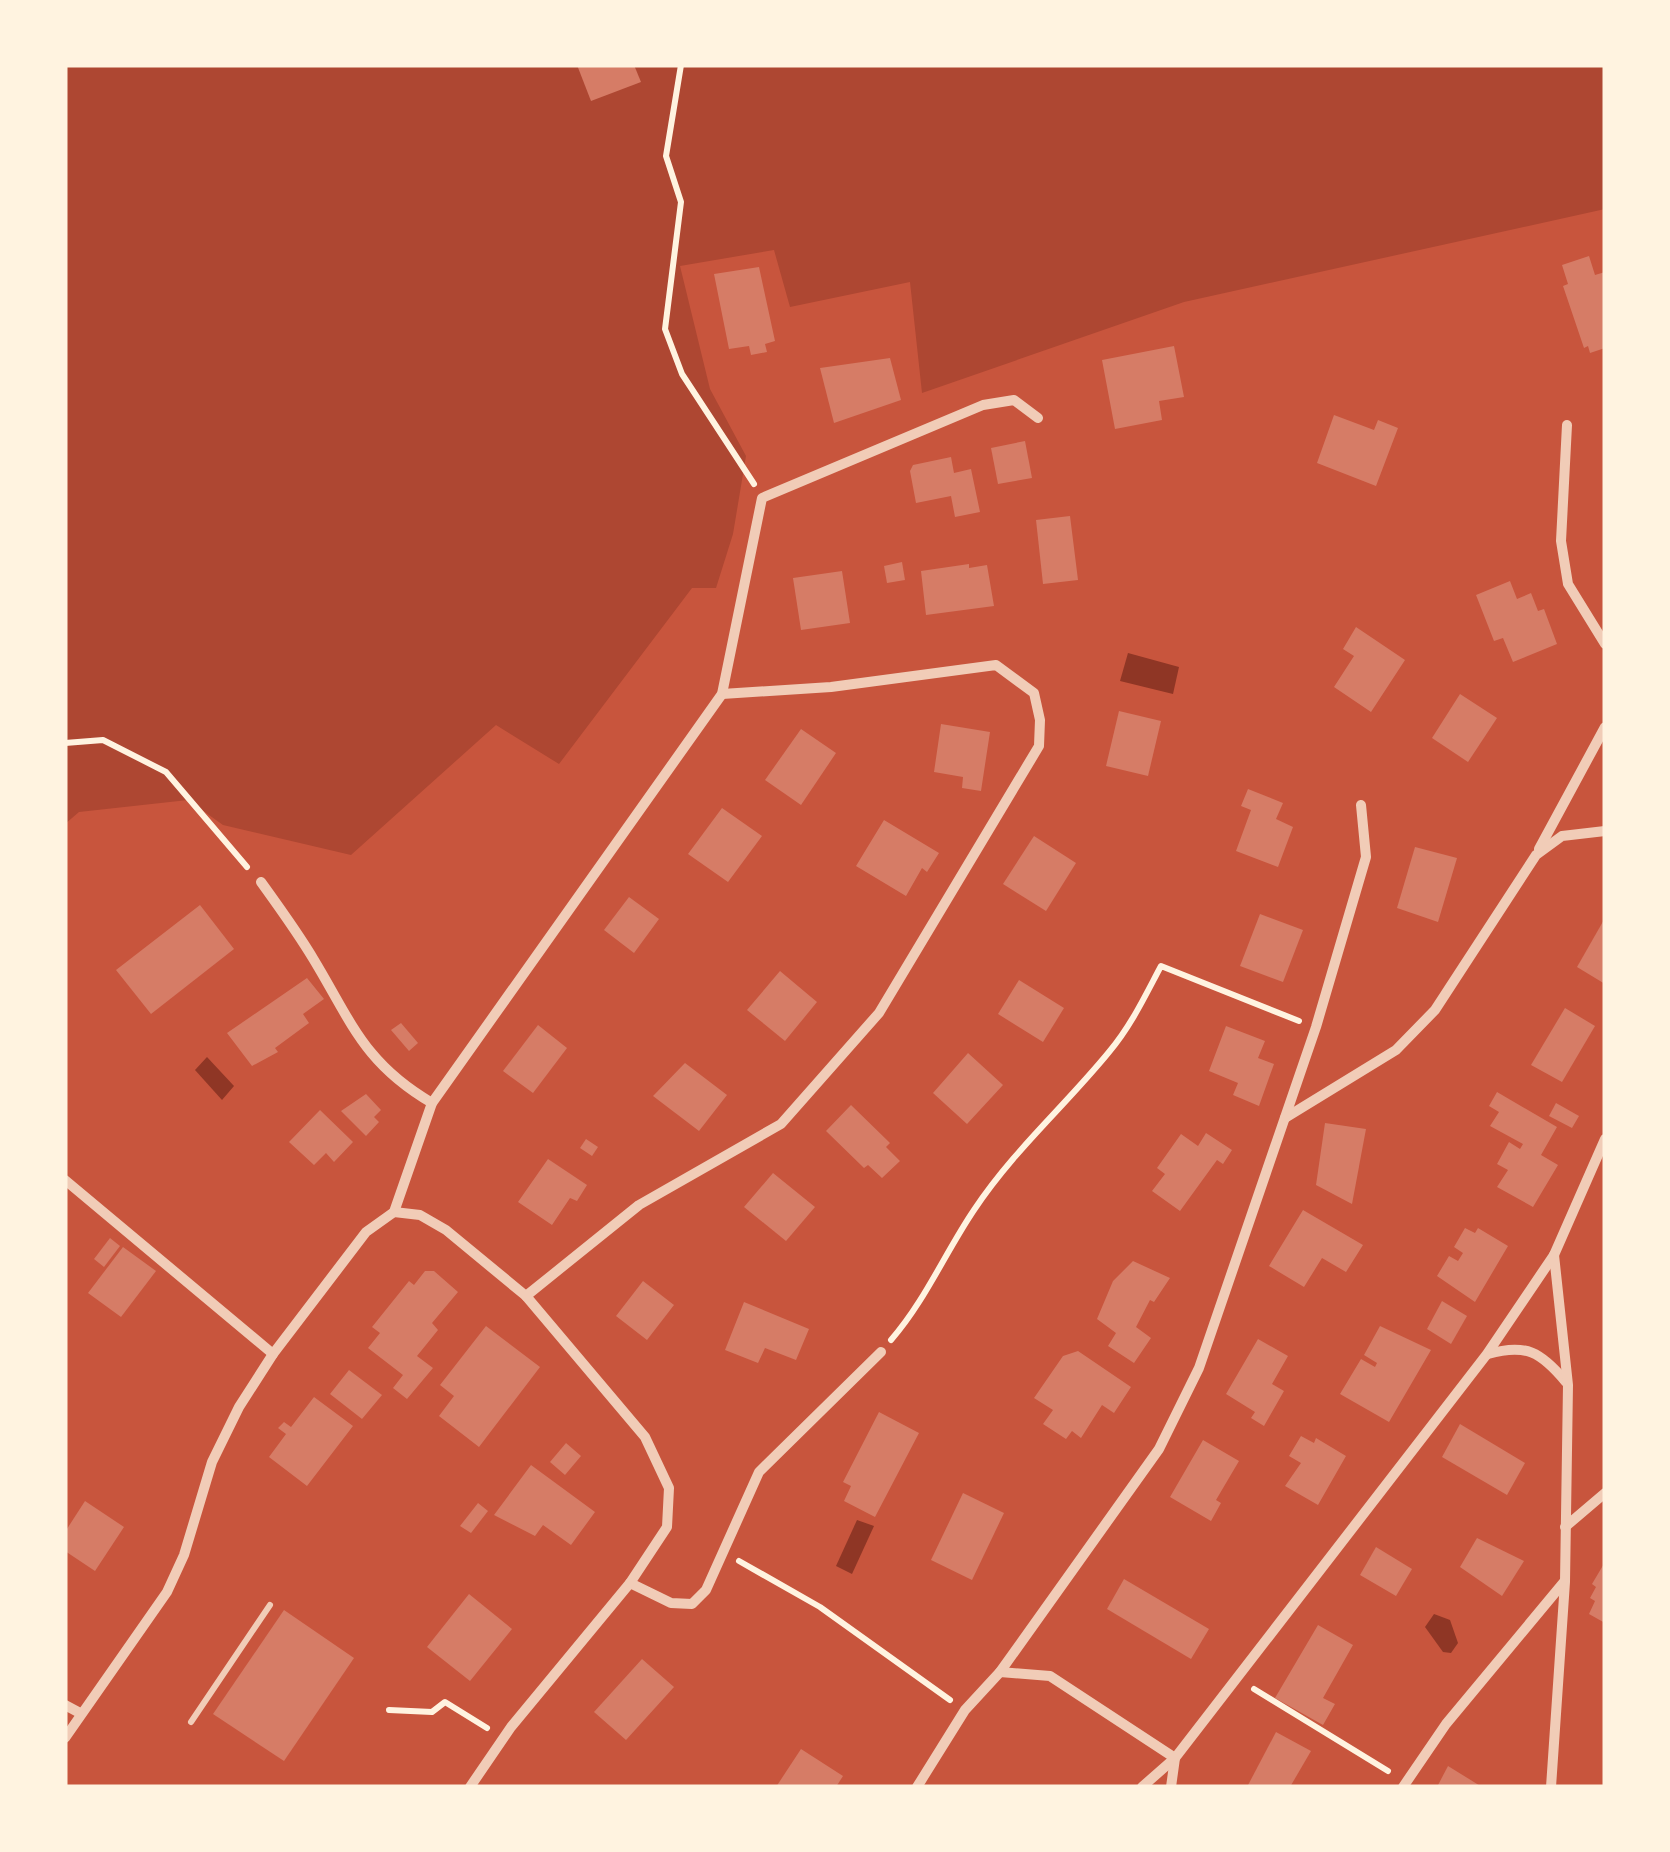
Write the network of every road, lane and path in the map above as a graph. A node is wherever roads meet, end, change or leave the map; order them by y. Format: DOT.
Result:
graph roads {
  1 [pos="681,65"];
  2 [pos="1038,418"];
  3 [pos="1567,425"];
  4 [pos="762,498"];
  5 [pos="1605,644"];
  6 [pos="722,694"];
  7 [pos="1605,727"];
  8 [pos="65,743"];
  9 [pos="1360,805"];
  10 [pos="1605,831"];
  11 [pos="1536,855"];
  12 [pos="261,882"];
  13 [pos="1316,1027"];
  14 [pos="432,1103"];
  15 [pos="1285,1118"];
  16 [pos="1605,1138"];
  17 [pos="65,1180"];
  18 [pos="394,1212"];
  19 [pos="1554,1254"];
  20 [pos="526,1296"];
  21 [pos="881,1352"];
  22 [pos="273,1354"];
  23 [pos="1487,1354"];
  24 [pos="1568,1385"];
  25 [pos="1605,1494"];
  26 [pos="1565,1527"];
  27 [pos="721,1551"];
  28 [pos="630,1582"];
  29 [pos="1565,1582"];
  30 [pos="270,1605"];
  31 [pos="1000,1672"];
  32 [pos="1237,1678"];
  33 [pos="65,1704"];
  34 [pos="389,1710"];
  35 [pos="965,1710"];
  36 [pos="80,1714"];
  37 [pos="191,1722"];
  38 [pos="482,1726"];
  39 [pos="65,1738"];
  40 [pos="1175,1758"];
  41 [pos="1405,1785"];
  42 [pos="470,1787"];
  43 [pos="917,1787"];
  44 [pos="1142,1787"];
  45 [pos="1170,1787"];
  46 [pos="1551,1787"];
  1 -- 4 [label="path"];
  2 -- 4 [label="street"];
  3 -- 5 [label="street"];
  4 -- 6 [label="street"];
  6 -- 14 [label="street"];
  6 -- 20 [label="street"];
  7 -- 11 [label="street"];
  8 -- 12 [label="path"];
  9 -- 13 [label="street"];
  10 -- 11 [label="street"];
  11 -- 15 [label="street"];
  12 -- 14 [label="street"];
  13 -- 15 [label="street"];
  13 -- 21 [label="path"];
  14 -- 18 [label="street"];
  15 -- 31 [label="street"];
  16 -- 19 [label="street"];
  17 -- 22 [label="street"];
  18 -- 20 [label="street"];
  18 -- 22 [label="street"];
  19 -- 23 [label="street"];
  19 -- 24 [label="street"];
  20 -- 28 [label="street"];
  21 -- 27 [label="street"];
  22 -- 36 [label="street"];
  23 -- 24 [label="street"];
  23 -- 32 [label="street"];
  24 -- 26 [label="street"];
  25 -- 26 [label="street"];
  26 -- 29 [label="street"];
  27 -- 28 [label="street"];
  27 -- 35 [label="path"];
  28 -- 42 [label="street"];
  29 -- 41 [label="street"];
  29 -- 46 [label="street"];
  30 -- 37 [label="lane"];
  31 -- 35 [label="street"];
  31 -- 40 [label="street"];
  32 -- 40 [label="street"];
  32 -- 41 [label="path"];
  33 -- 36 [label="street"];
  34 -- 38 [label="path"];
  35 -- 43 [label="street"];
  36 -- 39 [label="street"];
  40 -- 44 [label="street"];
  40 -- 45 [label="street"];
}
